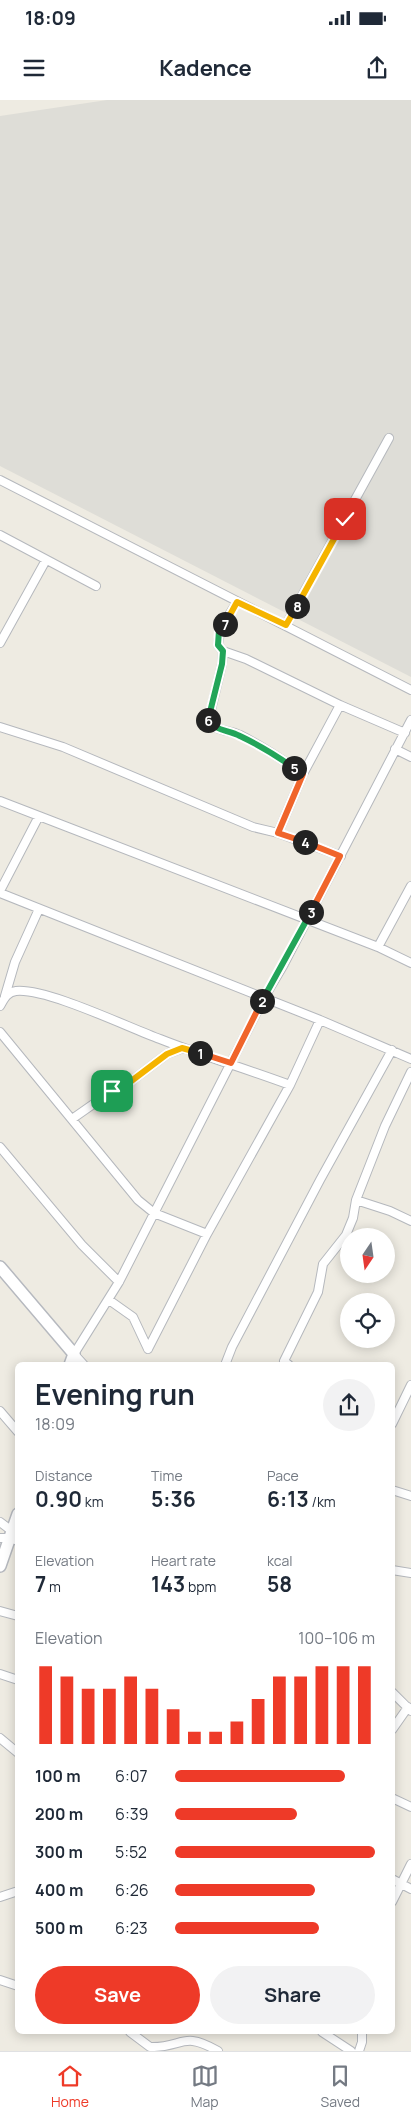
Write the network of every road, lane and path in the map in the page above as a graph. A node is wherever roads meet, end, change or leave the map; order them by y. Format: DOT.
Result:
graph roads {
  1 [pos="389,438"];
  2 [pos="0,480"];
  3 [pos="0,535"];
  4 [pos="46,560"];
  5 [pos="96,586"];
  6 [pos="237,602"];
  7 [pos="286,625"];
  8 [pos="0,643"];
  9 [pos="223,651"];
  10 [pos="411,690"];
  11 [pos="340,705"];
  12 [pos="411,720"];
  13 [pos="0,727"];
  14 [pos="405,733"];
  15 [pos="395,749"];
  16 [pos="411,757"];
  17 [pos="303,774"];
  18 [pos="0,801"];
  19 [pos="39,816"];
  20 [pos="278,833"];
  21 [pos="340,856"];
  22 [pos="411,886"];
  23 [pos="0,892"];
  24 [pos="39,909"];
  25 [pos="307,920"];
  26 [pos="378,947"];
  27 [pos="411,963"];
  28 [pos="5,996"];
  29 [pos="264,998"];
  30 [pos="0,1006"];
  31 [pos="320,1020"];
  32 [pos="0,1032"];
  33 [pos="182,1048"];
  34 [pos="392,1050"];
  35 [pos="411,1059"];
  36 [pos="231,1063"];
  37 [pos="411,1072"];
  38 [pos="290,1086"];
  39 [pos="72,1119"];
  40 [pos="0,1147"];
  41 [pos="356,1200"];
  42 [pos="154,1213"];
  43 [pos="411,1221"];
  44 [pos="207,1234"];
  45 [pos="0,1267"];
  46 [pos="119,1282"];
  47 [pos="108,1300"];
  48 [pos="72,1359"];
  49 [pos="226,1362"];
  50 [pos="286,1362"];
  51 [pos="411,1385"];
  52 [pos="0,1411"];
  53 [pos="395,1418"];
  54 [pos="15,1428"];
  55 [pos="395,1491"];
  56 [pos="411,1496"];
  57 [pos="0,1522"];
  58 [pos="15,1523"];
  59 [pos="10,1537"];
  60 [pos="0,1566"];
  61 [pos="395,1570"];
  62 [pos="411,1573"];
  63 [pos="0,1610"];
  64 [pos="15,1615"];
  65 [pos="0,1674"];
  66 [pos="15,1679"];
  67 [pos="395,1695"];
  68 [pos="410,1709"];
  69 [pos="395,1726"];
  70 [pos="0,1738"];
  71 [pos="15,1750"];
  72 [pos="395,1799"];
  73 [pos="411,1807"];
  74 [pos="411,1864"];
  75 [pos="395,1880"];
  76 [pos="402,1883"];
  77 [pos="411,1889"];
  78 [pos="15,1891"];
  79 [pos="395,1896"];
  80 [pos="0,1897"];
  81 [pos="0,1980"];
  82 [pos="15,1985"];
  83 [pos="133,2034"];
  84 [pos="325,2034"];
  85 [pos="362,2034"];
  86 [pos="190,2036"];
  87 [pos="218,2051"];
  88 [pos="351,2051"];
  89 [pos="359,2051"];
  1 -- 7 [label="street"];
  2 -- 6 [label="street"];
  3 -- 4 [label="street"];
  4 -- 5 [label="street"];
  4 -- 8 [label="street"];
  6 -- 7 [label="street"];
  6 -- 9 [label="street"];
  7 -- 10 [label="street"];
  9 -- 11 [label="street"];
  9 -- 17 [label="street"];
  11 -- 14 [label="street"];
  11 -- 17 [label="street"];
  12 -- 14 [label="street"];
  13 -- 20 [label="street"];
  14 -- 15 [label="street"];
  15 -- 16 [label="street"];
  15 -- 21 [label="street"];
  17 -- 20 [label="street"];
  18 -- 19 [label="street"];
  19 -- 23 [label="street"];
  19 -- 25 [label="street"];
  20 -- 21 [label="street"];
  21 -- 25 [label="street"];
  22 -- 26 [label="street"];
  23 -- 24 [label="street"];
  24 -- 28 [label="street"];
  24 -- 29 [label="street"];
  25 -- 26 [label="street"];
  25 -- 29 [label="street"];
  26 -- 27 [label="street"];
  28 -- 30 [label="street"];
  28 -- 33 [label="street"];
  29 -- 31 [label="street"];
  29 -- 36 [label="street"];
  31 -- 34 [label="street"];
  31 -- 38 [label="street"];
  32 -- 39 [label="street"];
  33 -- 36 [label="street"];
  33 -- 39 [label="street"];
  34 -- 35 [label="street"];
  34 -- 49 [label="street"];
  36 -- 38 [label="street"];
  36 -- 42 [label="street"];
  37 -- 41 [label="street"];
  38 -- 44 [label="street"];
  39 -- 42 [label="street"];
  40 -- 46 [label="street"];
  41 -- 43 [label="street"];
  41 -- 50 [label="street"];
  42 -- 44 [label="street"];
  42 -- 46 [label="street"];
  44 -- 47 [label="street"];
  45 -- 48 [label="street"];
  46 -- 47 [label="street"];
  47 -- 48 [label="street"];
  51 -- 53 [label="street"];
  52 -- 54 [label="street"];
  55 -- 56 [label="street"];
  57 -- 59 [label="street"];
  58 -- 59 [label="street"];
  59 -- 60 [label="street"];
  61 -- 62 [label="street"];
  63 -- 64 [label="street"];
  65 -- 66 [label="street"];
  67 -- 68 [label="street"];
  68 -- 69 [label="street"];
  70 -- 71 [label="street"];
  72 -- 73 [label="street"];
  74 -- 76 [label="street"];
  75 -- 76 [label="street"];
  76 -- 77 [label="street"];
  76 -- 79 [label="street"];
  78 -- 80 [label="street"];
  81 -- 82 [label="street"];
  83 -- 86 [label="street"];
  84 -- 88 [label="street"];
  85 -- 89 [label="street"];
  86 -- 87 [label="street"];
}
